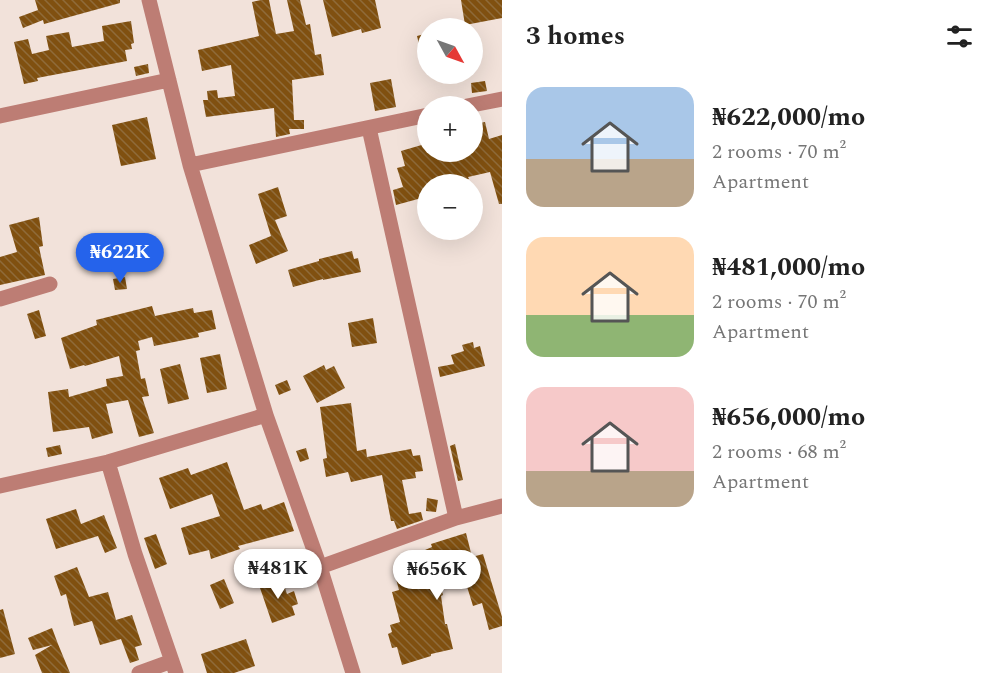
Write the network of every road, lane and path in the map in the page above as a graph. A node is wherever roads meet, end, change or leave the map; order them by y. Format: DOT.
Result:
graph roads {
  1 [pos="149,0"];
  2 [pos="169,80"];
  3 [pos="502,99"];
  4 [pos="483,103"];
  5 [pos="0,116"];
  6 [pos="417,117"];
  7 [pos="369,128"];
  8 [pos="190,165"];
  9 [pos="50,284"];
  10 [pos="0,299"];
  11 [pos="266,415"];
  12 [pos="108,462"];
  13 [pos="1,481"];
  14 [pos="502,506"];
  15 [pos="456,518"];
  16 [pos="320,567"];
  17 [pos="174,667"];
  18 [pos="139,673"];
  19 [pos="354,673"];
  1 -- 2 [label="street"];
  2 -- 5 [label="street"];
  2 -- 8 [label="street"];
  3 -- 4 [label="street"];
  6 -- 7 [label="street"];
  7 -- 8 [label="street"];
  7 -- 15 [label="street"];
  8 -- 11 [label="street"];
  9 -- 10 [label="street"];
  11 -- 12 [label="street"];
  11 -- 16 [label="street"];
  12 -- 13 [label="street"];
  12 -- 17 [label="street"];
  14 -- 15 [label="street"];
  15 -- 16 [label="street"];
  16 -- 19 [label="street"];
  17 -- 18 [label="street"];
}
